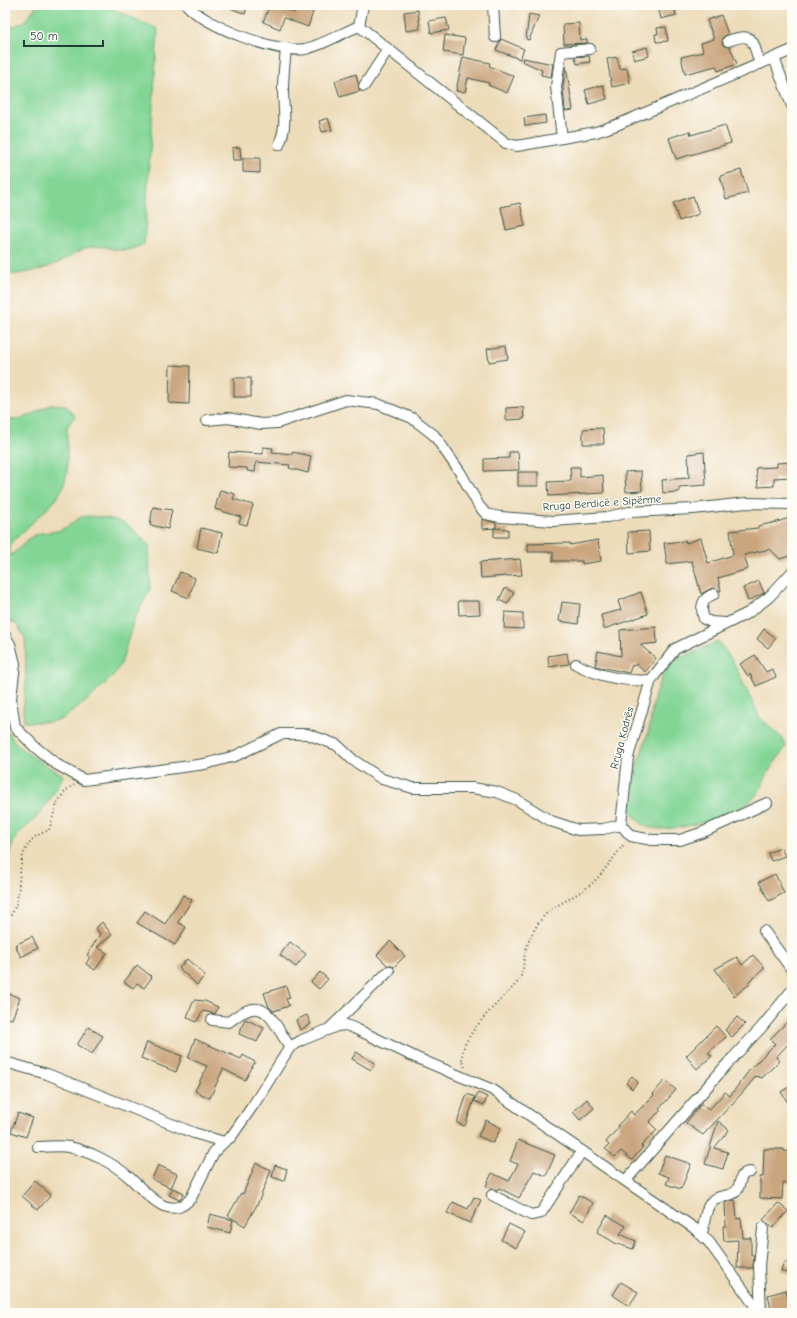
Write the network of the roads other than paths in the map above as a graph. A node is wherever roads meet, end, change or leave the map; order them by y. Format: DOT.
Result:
graph roads {
  1 [pos="187,5"];
  2 [pos="363,5"];
  3 [pos="493,5"];
  4 [pos="359,26"];
  5 [pos="495,37"];
  6 [pos="728,41"];
  7 [pos="286,48"];
  8 [pos="388,48"];
  9 [pos="590,49"];
  10 [pos="792,50"];
  11 [pos="774,58"];
  12 [pos="760,64"];
  13 [pos="364,86"];
  14 [pos="792,106"];
  15 [pos="562,138"];
  16 [pos="279,145"];
  17 [pos="207,420"];
  18 [pos="792,504"];
  19 [pos="792,572"];
  20 [pos="714,594"];
  21 [pos="726,623"];
  22 [pos="5,636"];
  23 [pos="576,664"];
  24 [pos="651,680"];
  25 [pos="767,803"];
  26 [pos="621,825"];
  27 [pos="764,931"];
  28 [pos="792,970"];
  29 [pos="389,971"];
  30 [pos="792,990"];
  31 [pos="212,1020"];
  32 [pos="328,1030"];
  33 [pos="290,1047"];
  34 [pos="5,1062"];
  35 [pos="224,1142"];
  36 [pos="38,1147"];
  37 [pos="582,1151"];
  38 [pos="750,1172"];
  39 [pos="626,1180"];
  40 [pos="492,1195"];
  41 [pos="763,1228"];
  42 [pos="702,1234"];
  43 [pos="760,1313"];
  1 -- 7 [label="street"];
  2 -- 4 [label="street"];
  3 -- 5 [label="street"];
  4 -- 7 [label="street"];
  4 -- 8 [label="street"];
  6 -- 12 [label="street"];
  7 -- 16 [label="street"];
  8 -- 13 [label="street"];
  8 -- 15 [label="street"];
  9 -- 15 [label="street"];
  10 -- 11 [label="street"];
  11 -- 12 [label="street"];
  11 -- 14 [label="street"];
  12 -- 15 [label="street"];
  17 -- 18 [label="street, Rruga Berdicë e Sipërme"];
  19 -- 21 [label="street, Rruga Kodrës"];
  20 -- 21 [label="street"];
  21 -- 24 [label="street, Rruga Kodrës"];
  22 -- 26 [label="street"];
  23 -- 24 [label="street"];
  24 -- 26 [label="street, Rruga Kodrës"];
  25 -- 26 [label="street"];
  27 -- 28 [label="street"];
  29 -- 32 [label="street"];
  30 -- 39 [label="street"];
  31 -- 33 [label="street"];
  32 -- 33 [label="street"];
  32 -- 37 [label="street"];
  33 -- 35 [label="street"];
  34 -- 35 [label="street"];
  35 -- 36 [label="street"];
  37 -- 39 [label="street"];
  37 -- 40 [label="street"];
  38 -- 42 [label="street"];
  39 -- 42 [label="street"];
  41 -- 43 [label="street"];
  42 -- 43 [label="street"];
}
